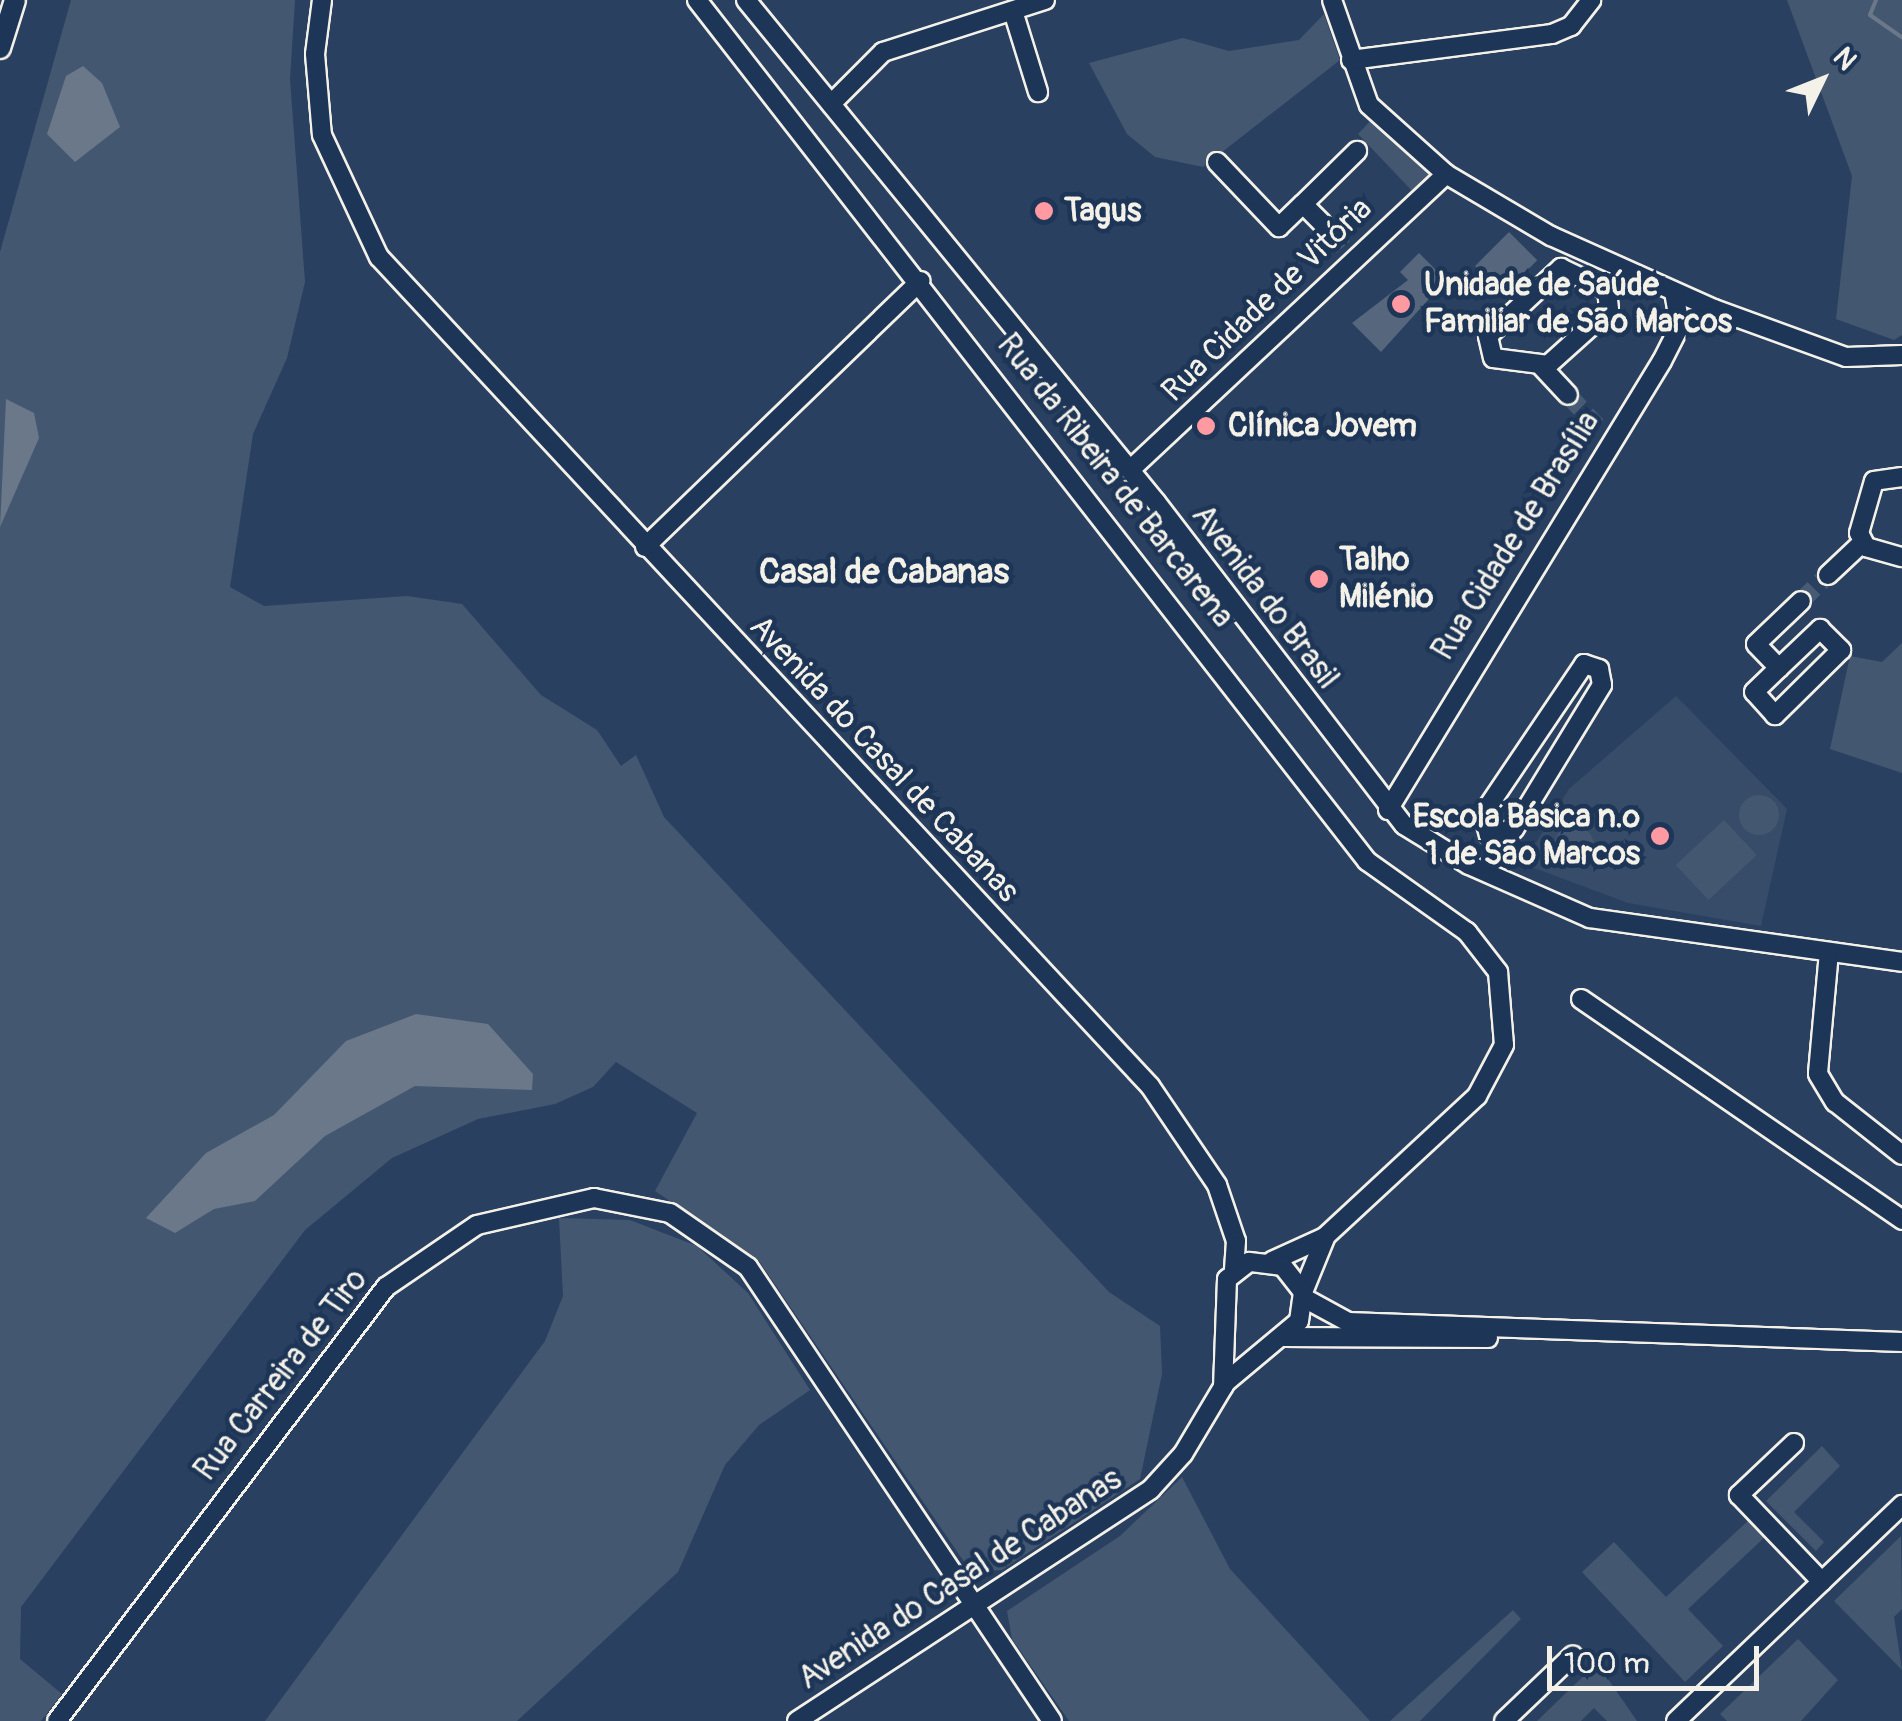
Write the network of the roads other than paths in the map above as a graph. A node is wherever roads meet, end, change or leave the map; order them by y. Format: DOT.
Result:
graph roads {
  1 [pos="15,0"];
  2 [pos="322,0"];
  3 [pos="697,0"];
  4 [pos="746,0"];
  5 [pos="1045,0"];
  6 [pos="1591,0"];
  7 [pos="1338,2"];
  8 [pos="1013,11"];
  9 [pos="0,48"];
  10 [pos="1351,60"];
  11 [pos="1038,92"];
  12 [pos="831,104"];
  13 [pos="1357,151"];
  14 [pos="1217,162"];
  15 [pos="1446,174"];
  16 [pos="1303,204"];
  17 [pos="1322,223"];
  18 [pos="920,281"];
  19 [pos="1674,292"];
  20 [pos="1902,355"];
  21 [pos="1542,367"];
  22 [pos="1568,395"];
  23 [pos="1130,470"];
  24 [pos="1902,477"];
  25 [pos="1862,542"];
  26 [pos="645,546"];
  27 [pos="1902,557"];
  28 [pos="1828,576"];
  29 [pos="1801,601"];
  30 [pos="1779,668"];
  31 [pos="1388,810"];
  32 [pos="1489,835"];
  33 [pos="1469,865"];
  34 [pos="1830,952"];
  35 [pos="1902,962"];
  36 [pos="1581,999"];
  37 [pos="1902,1156"];
  38 [pos="1225,1207"];
  39 [pos="1902,1220"];
  40 [pos="1325,1237"];
  41 [pos="1269,1261"];
  42 [pos="1234,1272"];
  43 [pos="1303,1295"];
  44 [pos="1229,1326"];
  45 [pos="1573,1334"];
  46 [pos="1277,1340"];
  47 [pos="1902,1342"];
  48 [pos="1223,1387"];
  49 [pos="1794,1443"];
  50 [pos="1902,1505"];
  51 [pos="1822,1582"];
  52 [pos="978,1608"];
  53 [pos="1573,1655"];
  54 [pos="57,1721"];
  55 [pos="797,1721"];
  56 [pos="1052,1721"];
  57 [pos="1504,1721"];
  58 [pos="1676,1721"];
  1 -- 9 [label="main road"];
  2 -- 26 [label="street, Avenida do Casal de Cabanas"];
  3 -- 18 [label="street, Rua da Ribeira de Barcarena"];
  4 -- 12 [label="street, Avenida do Brasil"];
  5 -- 8 [label="street"];
  6 -- 10 [label="street"];
  7 -- 10 [label="street"];
  8 -- 11 [label="street"];
  8 -- 12 [label="street"];
  10 -- 15 [label="street"];
  12 -- 23 [label="street, Avenida do Brasil"];
  13 -- 16 [label="street"];
  14 -- 16 [label="street"];
  15 -- 19 [label="street"];
  15 -- 23 [label="street, Rua Cidade de Vitória"];
  16 -- 17 [label="street"];
  18 -- 26 [label="street"];
  18 -- 40 [label="street, Rua da Ribeira de Barcarena"];
  19 -- 20 [label="street"];
  19 -- 31 [label="street, Rua Cidade de Brasília"];
  21 -- 21 [label="street"];
  21 -- 22 [label="street"];
  23 -- 31 [label="street, Avenida do Brasil"];
  24 -- 25 [label="street"];
  25 -- 27 [label="street"];
  25 -- 28 [label="street"];
  26 -- 38 [label="street, Avenida do Casal de Cabanas"];
  29 -- 30 [label="street"];
  30 -- 30 [label="street"];
  31 -- 33 [label="street, Avenida do Brasil"];
  32 -- 32 [label="street"];
  32 -- 33 [label="street"];
  33 -- 34 [label="street, Avenida do Brasil"];
  34 -- 35 [label="street, Avenida do Brasil"];
  34 -- 37 [label="street"];
  36 -- 39 [label="street"];
  38 -- 41 [label="street, Avenida do Casal de Cabanas"];
  38 -- 42 [label="street, Avenida do Casal de Cabanas"];
  40 -- 41 [label="street"];
  40 -- 43 [label="street"];
  41 -- 42 [label="street"];
  41 -- 43 [label="street, Avenida do Casal de Cabanas"];
  42 -- 44 [label="street, Avenida do Casal de Cabanas"];
  43 -- 45 [label="street"];
  43 -- 46 [label="street, Avenida do Casal de Cabanas"];
  44 -- 46 [label="street"];
  44 -- 48 [label="street, Avenida do Casal de Cabanas"];
  45 -- 46 [label="street"];
  45 -- 47 [label="street"];
  46 -- 48 [label="street, Avenida do Casal de Cabanas"];
  48 -- 52 [label="street, Avenida do Casal de Cabanas"];
  49 -- 51 [label="street"];
  50 -- 51 [label="street"];
  51 -- 58 [label="street"];
  52 -- 54 [label="street, Rua Carreira de Tiro"];
  52 -- 55 [label="street, Avenida do Casal de Cabanas"];
  52 -- 56 [label="street, Rua Carreira de Tiro"];
  53 -- 57 [label="street"];
}
